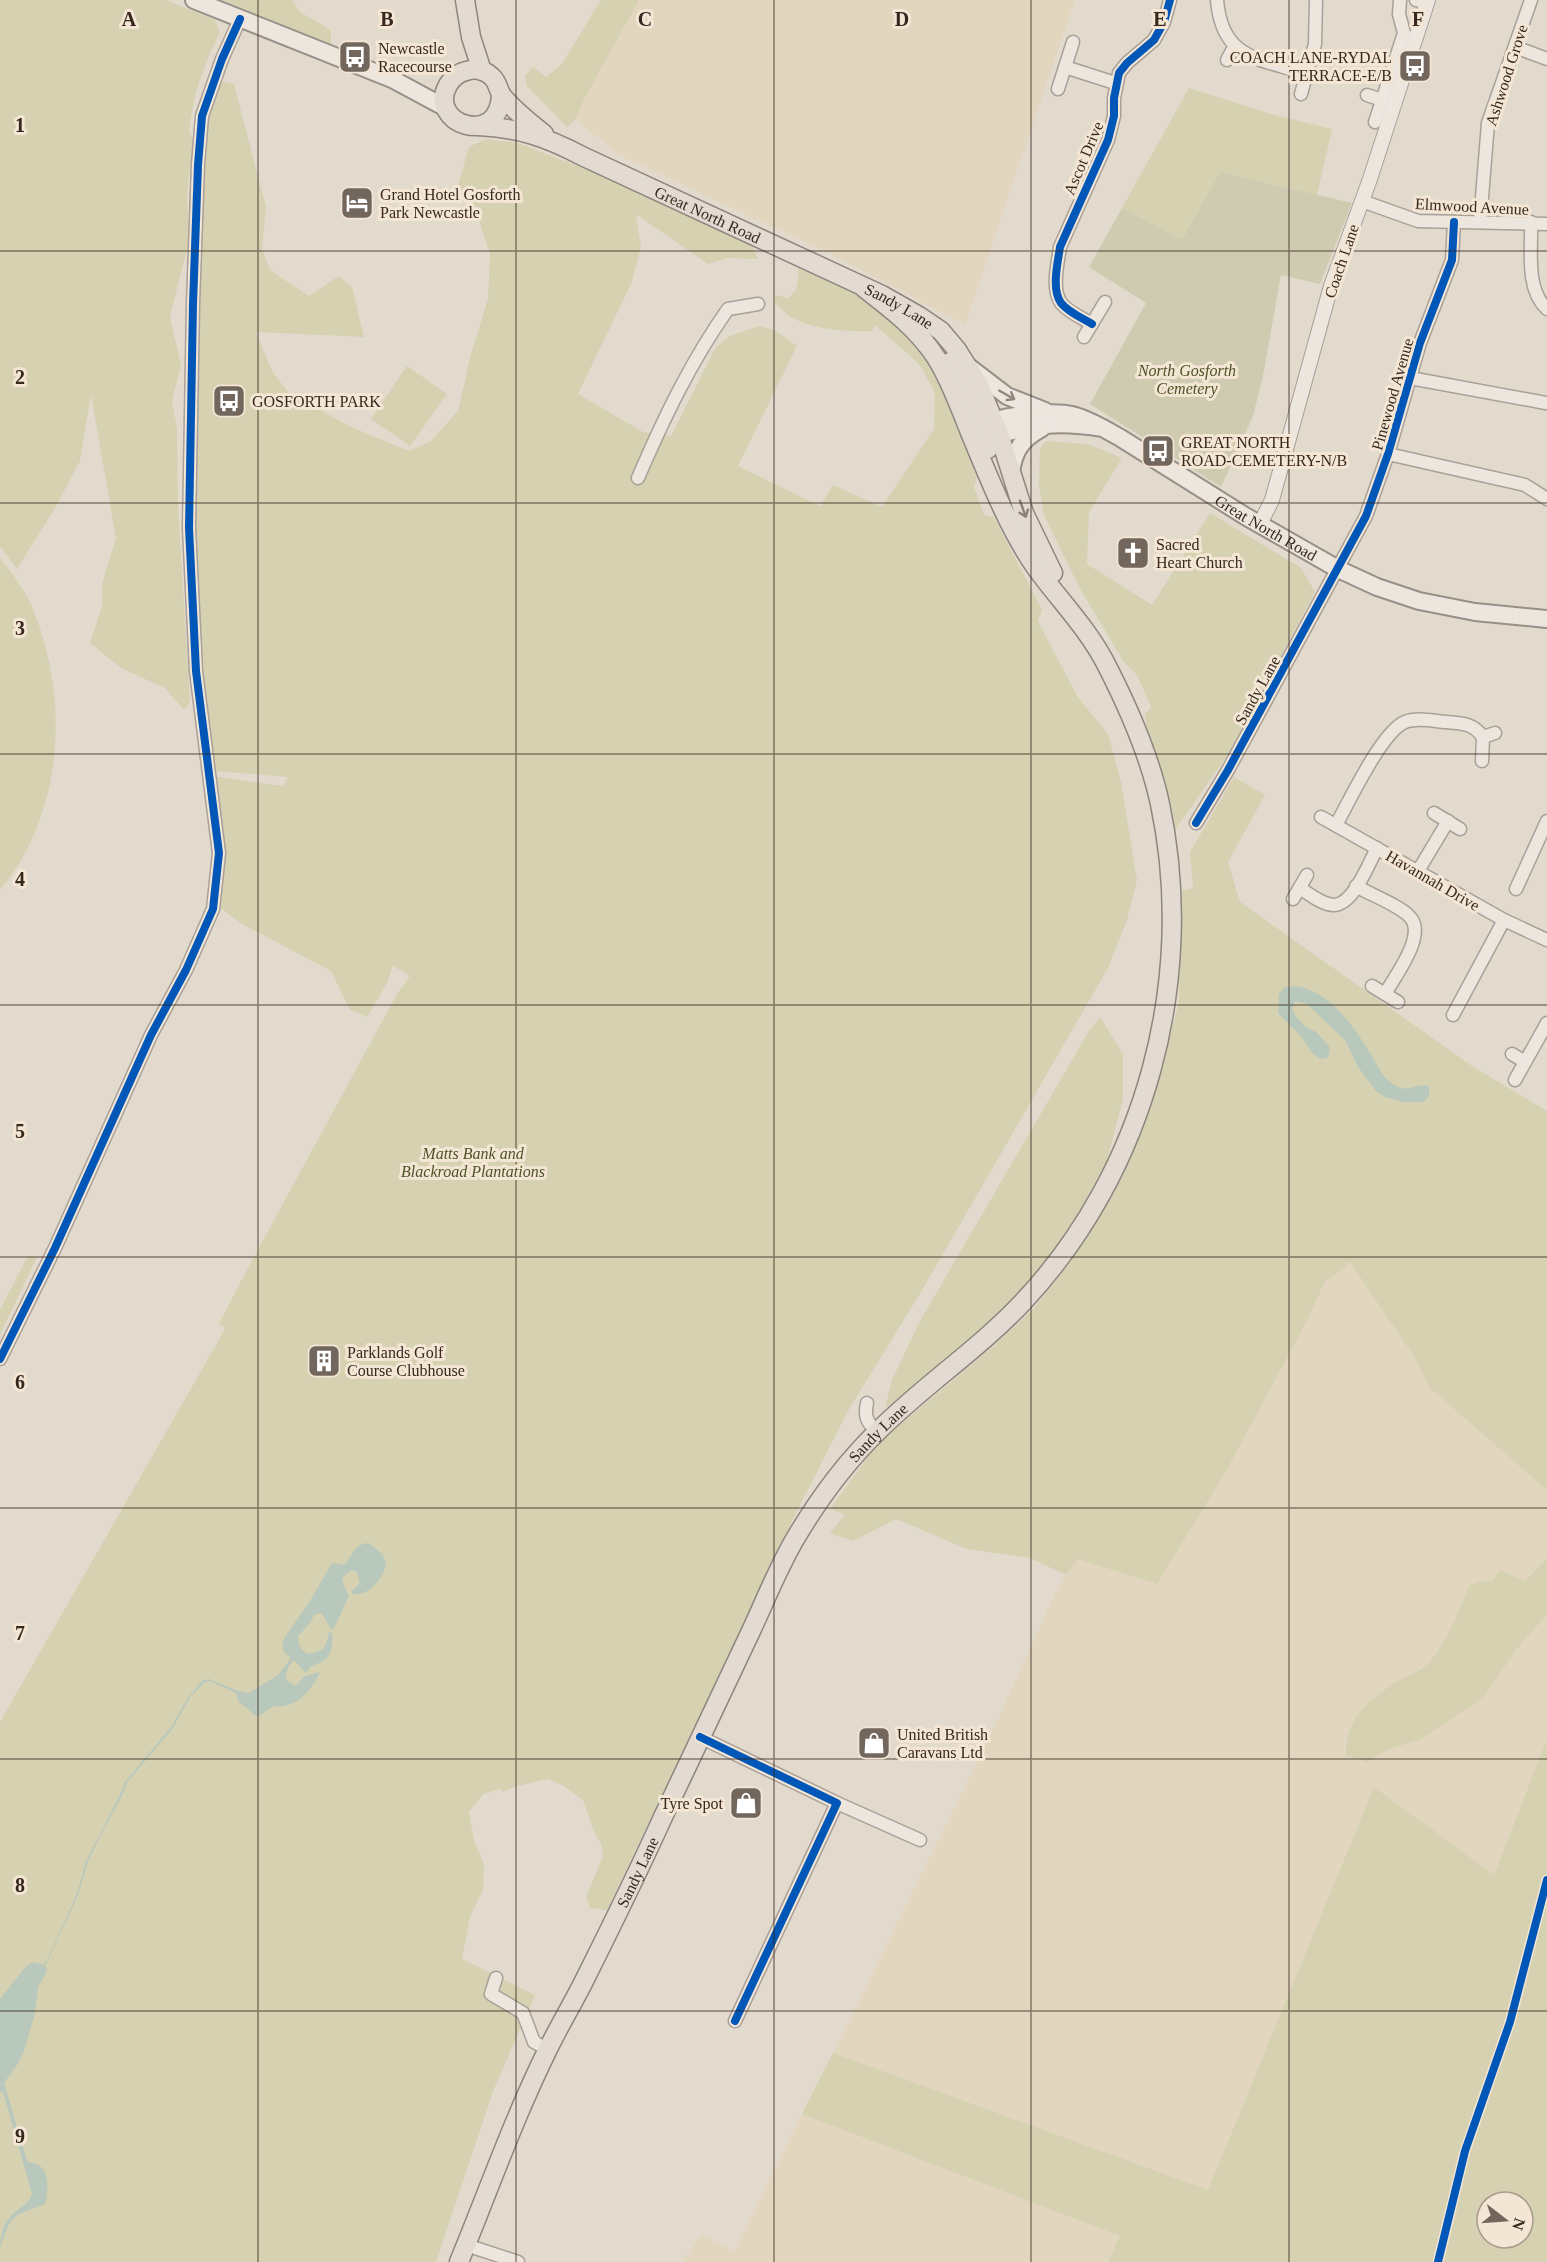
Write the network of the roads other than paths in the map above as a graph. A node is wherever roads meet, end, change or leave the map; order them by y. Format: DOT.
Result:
graph roads {
  1 [pos="194,0"];
  2 [pos="465,0"];
  3 [pos="1170,0"];
  4 [pos="1217,0"];
  5 [pos="1316,0"];
  6 [pos="1400,0"];
  7 [pos="1531,0"];
  8 [pos="1424,1"];
  9 [pos="240,19"];
  10 [pos="468,20"];
  11 [pos="1073,42"];
  12 [pos="1234,47"];
  13 [pos="1515,47"];
  14 [pos="1547,59"];
  15 [pos="1227,60"];
  16 [pos="1065,67"];
  17 [pos="482,71"];
  18 [pos="1306,74"];
  19 [pos="392,79"];
  20 [pos="452,80"];
  21 [pos="1115,83"];
  22 [pos="1058,89"];
  23 [pos="501,94"];
  24 [pos="1301,94"];
  25 [pos="1366,95"];
  26 [pos="1382,100"];
  27 [pos="446,108"];
  28 [pos="1375,122"];
  29 [pos="478,126"];
  30 [pos="551,139"];
  31 [pos="1362,201"];
  32 [pos="1455,222"];
  33 [pos="1480,222"];
  34 [pos="1531,222"];
  35 [pos="1547,224"];
  36 [pos="864,288"];
  37 [pos="1105,302"];
  38 [pos="758,304"];
  39 [pos="1547,309"];
  40 [pos="906,321"];
  41 [pos="1092,324"];
  42 [pos="1084,337"];
  43 [pos="968,366"];
  44 [pos="1410,378"];
  45 [pos="1546,403"];
  46 [pos="1050,419"];
  47 [pos="992,429"];
  48 [pos="1388,454"];
  49 [pos="1011,472"];
  50 [pos="638,478"];
  51 [pos="1547,500"];
  52 [pos="1009,520"];
  53 [pos="1260,524"];
  54 [pos="1338,569"];
  55 [pos="1547,619"];
  56 [pos="1080,621"];
  57 [pos="1482,761"];
  58 [pos="1434,813"];
  59 [pos="1321,817"];
  60 [pos="1547,820"];
  61 [pos="1448,821"];
  62 [pos="1196,823"];
  63 [pos="1336,825"];
  64 [pos="1460,829"];
  65 [pos="1377,848"];
  66 [pos="1512,863"];
  67 [pos="1525,869"];
  68 [pos="1418,871"];
  69 [pos="1307,875"];
  70 [pos="1356,886"];
  71 [pos="1516,889"];
  72 [pos="1504,920"];
  73 [pos="1547,940"];
  74 [pos="1372,986"];
  75 [pos="1451,990"];
  76 [pos="1385,994"];
  77 [pos="1463,996"];
  78 [pos="1398,1002"];
  79 [pos="1453,1015"];
  80 [pos="1547,1023"];
  81 [pos="1512,1054"];
  82 [pos="1525,1062"];
  83 [pos="1515,1080"];
  84 [pos="0,1359"];
  85 [pos="867,1402"];
  86 [pos="877,1432"];
  87 [pos="700,1737"];
  88 [pos="837,1803"];
  89 [pos="920,1840"];
  90 [pos="495,1978"];
  91 [pos="735,2020"];
  92 [pos="548,2049"];
  93 [pos="466,2245"];
  94 [pos="459,2262"];
  95 [pos="518,2262"];
  1 -- 9 [label="main road"];
  2 -- 10 [label="main road"];
  3 -- 21 [label="street"];
  4 -- 12 [label="street"];
  5 -- 18 [label="street"];
  6 -- 26 [label="street"];
  7 -- 13 [label="street, Ashwood Grove"];
  8 -- 31 [label="street, Coach Lane"];
  9 -- 19 [label="main road"];
  9 -- 84 [label="street"];
  10 -- 17 [label="main road"];
  10 -- 20 [label="main road"];
  11 -- 16 [label="street"];
  12 -- 15 [label="street"];
  12 -- 18 [label="street"];
  13 -- 14 [label="street"];
  13 -- 33 [label="street, Ashwood Grove"];
  16 -- 21 [label="street"];
  16 -- 22 [label="street"];
  17 -- 20 [label="main road"];
  17 -- 23 [label="main road"];
  18 -- 24 [label="street"];
  19 -- 20 [label="main road"];
  19 -- 27 [label="main road"];
  20 -- 27 [label="main road"];
  21 -- 41 [label="street, Ascot Drive"];
  23 -- 29 [label="main road"];
  23 -- 30 [label="main road"];
  25 -- 26 [label="street"];
  26 -- 28 [label="street"];
  27 -- 29 [label="main road"];
  29 -- 30 [label="main road"];
  30 -- 36 [label="main road, Great North Road"];
  31 -- 32 [label="street, Elmwood Avenue"];
  31 -- 53 [label="street, Coach Lane"];
  32 -- 33 [label="street, Elmwood Avenue"];
  32 -- 44 [label="street, Pinewood Avenue"];
  33 -- 34 [label="street, Elmwood Avenue"];
  34 -- 35 [label="street, Elmwood Avenue"];
  34 -- 39 [label="street"];
  36 -- 40 [label="main road, Sandy Lane"];
  36 -- 43 [label="main road, Sandy Lane"];
  37 -- 41 [label="street"];
  38 -- 50 [label="street"];
  40 -- 47 [label="main road"];
  40 -- 52 [label="main road, Sandy Lane"];
  41 -- 42 [label="street"];
  43 -- 46 [label="main road, one-way"];
  43 -- 47 [label="main road, Sandy Lane"];
  44 -- 45 [label="street"];
  44 -- 48 [label="street, Pinewood Avenue"];
  46 -- 47 [label="main road"];
  46 -- 49 [label="main road"];
  46 -- 53 [label="main road, Great North Road"];
  47 -- 49 [label="main road, Sandy Lane"];
  47 -- 52 [label="main road"];
  48 -- 51 [label="street"];
  48 -- 54 [label="street, Pinewood Avenue"];
  49 -- 56 [label="main road, Sandy Lane, one-way"];
  52 -- 56 [label="main road, Sandy Lane"];
  53 -- 54 [label="main road, Great North Road"];
  54 -- 55 [label="main road, Great North Road"];
  54 -- 62 [label="street, Sandy Lane"];
  56 -- 86 [label="main road, Sandy Lane"];
  57 -- 63 [label="street"];
  58 -- 61 [label="street"];
  59 -- 63 [label="street, Havannah Drive"];
  60 -- 67 [label="street"];
  61 -- 64 [label="street"];
  61 -- 68 [label="street"];
  63 -- 65 [label="street, Havannah Drive"];
  65 -- 68 [label="street, Havannah Drive"];
  65 -- 70 [label="street"];
  66 -- 67 [label="street"];
  67 -- 71 [label="street"];
  68 -- 72 [label="street, Havannah Drive"];
  69 -- 70 [label="street"];
  70 -- 76 [label="street"];
  72 -- 73 [label="street, Havannah Drive"];
  72 -- 77 [label="street"];
  74 -- 76 [label="street"];
  75 -- 77 [label="street"];
  76 -- 78 [label="street"];
  77 -- 79 [label="street"];
  80 -- 82 [label="street"];
  81 -- 82 [label="street"];
  82 -- 83 [label="street"];
  85 -- 86 [label="street"];
  86 -- 87 [label="main road, Sandy Lane"];
  87 -- 88 [label="street"];
  87 -- 92 [label="main road, Sandy Lane"];
  88 -- 89 [label="street"];
  88 -- 91 [label="street"];
  90 -- 92 [label="street"];
  92 -- 93 [label="main road, Sandy Lane"];
  93 -- 94 [label="main road, Sandy Lane"];
  93 -- 95 [label="street"];
}
